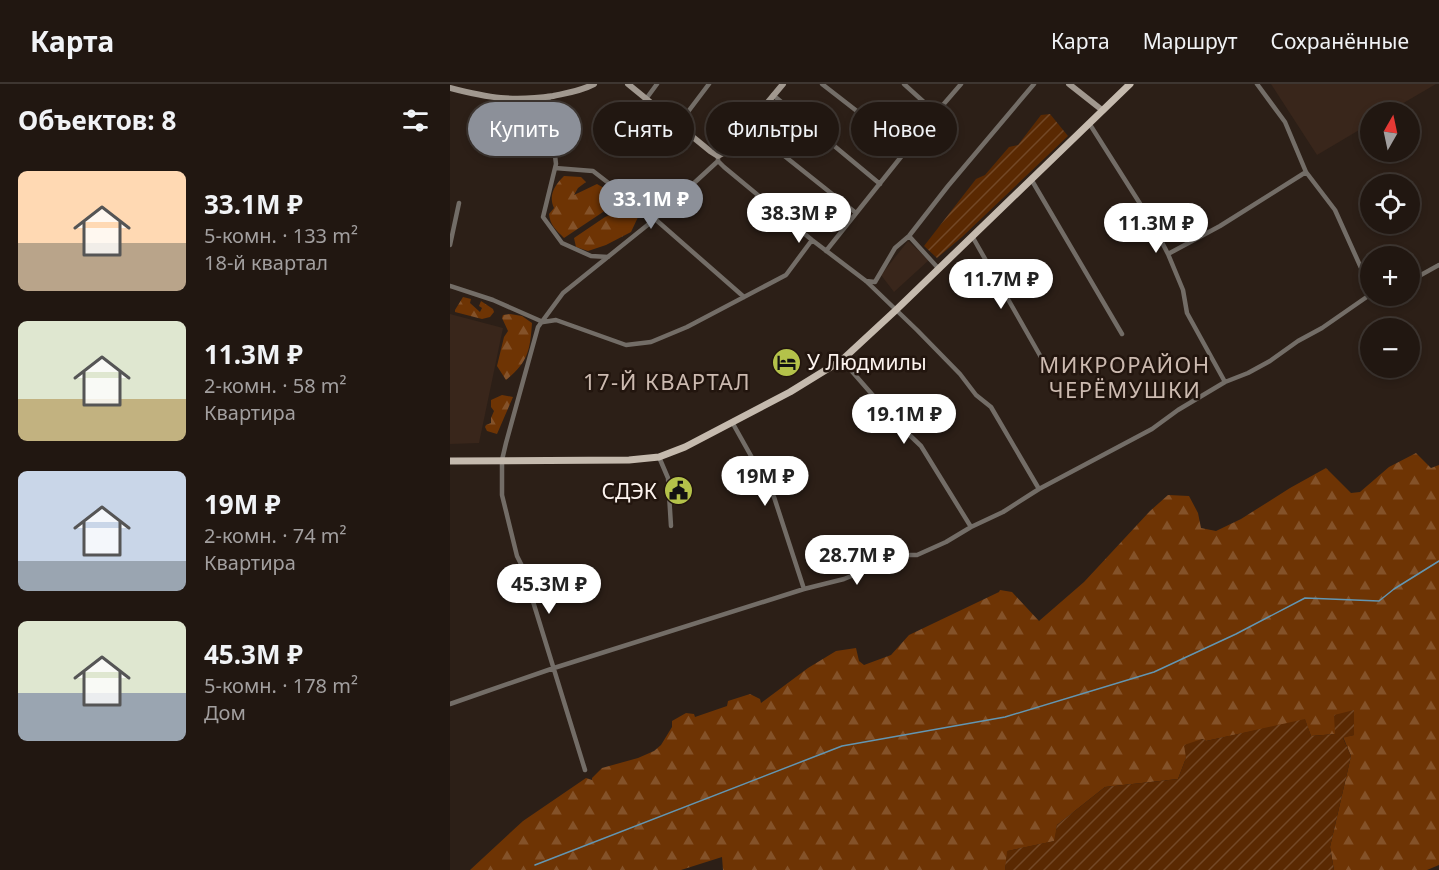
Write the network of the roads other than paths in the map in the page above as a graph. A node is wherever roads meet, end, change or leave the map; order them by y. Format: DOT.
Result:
graph roads {
  1 [pos="594,84"];
  2 [pos="628,84"];
  3 [pos="657,84"];
  4 [pos="710,84"];
  5 [pos="783,84"];
  6 [pos="822,84"];
  7 [pos="961,84"];
  8 [pos="1034,84"];
  9 [pos="1069,84"];
  10 [pos="1130,84"];
  11 [pos="1257,84"];
  12 [pos="908,85"];
  13 [pos="450,88"];
  14 [pos="773,95"];
  15 [pos="548,96"];
  16 [pos="646,99"];
  17 [pos="650,102"];
  18 [pos="767,102"];
  19 [pos="925,102"];
  20 [pos="945,102"];
  21 [pos="694,104"];
  22 [pos="851,107"];
  23 [pos="1102,110"];
  24 [pos="1089,123"];
  25 [pos="694,138"];
  26 [pos="721,156"];
  27 [pos="785,156"];
  28 [pos="902,156"];
  29 [pos="718,159"];
  30 [pos="555,168"];
  31 [pos="1306,172"];
  32 [pos="1031,179"];
  33 [pos="880,184"];
  34 [pos="459,203"];
  35 [pos="856,213"];
  36 [pos="655,219"];
  37 [pos="909,236"];
  38 [pos="972,236"];
  39 [pos="813,240"];
  40 [pos="450,245"];
  41 [pos="826,251"];
  42 [pos="1168,254"];
  43 [pos="608,258"];
  44 [pos="1439,265"];
  45 [pos="1360,267"];
  46 [pos="938,268"];
  47 [pos="1420,275"];
  48 [pos="866,281"];
  49 [pos="450,286"];
  50 [pos="744,297"];
  51 [pos="1360,300"];
  52 [pos="896,310"];
  53 [pos="543,322"];
  54 [pos="1122,334"];
  55 [pos="842,360"];
  56 [pos="1050,373"];
  57 [pos="1225,382"];
  58 [pos="732,422"];
  59 [pos="659,457"];
  60 [pos="502,460"];
  61 [pos="450,461"];
  62 [pos="1039,489"];
  63 [pos="672,526"];
  64 [pos="971,526"];
  65 [pos="804,589"];
  66 [pos="554,668"];
  67 [pos="450,704"];
  68 [pos="585,771"];
  1 -- 15 [label="street"];
  2 -- 16 [label="street"];
  3 -- 16 [label="street"];
  4 -- 21 [label="street"];
  5 -- 14 [label="street"];
  6 -- 22 [label="street"];
  7 -- 20 [label="street"];
  8 -- 37 [label="street"];
  9 -- 23 [label="street"];
  10 -- 23 [label="main road"];
  11 -- 31 [label="street"];
  12 -- 19 [label="street"];
  13 -- 15 [label="street"];
  14 -- 18 [label="street"];
  14 -- 33 [label="street"];
  15 -- 30 [label="street"];
  16 -- 17 [label="street"];
  23 -- 24 [label="main road"];
  24 -- 32 [label="main road"];
  24 -- 42 [label="street"];
  25 -- 29 [label="street"];
  26 -- 29 [label="street"];
  27 -- 35 [label="street"];
  28 -- 33 [label="street"];
  29 -- 36 [label="street"];
  29 -- 39 [label="street"];
  30 -- 36 [label="street"];
  30 -- 43 [label="street"];
  31 -- 42 [label="street"];
  31 -- 45 [label="street"];
  32 -- 38 [label="main road"];
  32 -- 54 [label="street"];
  33 -- 35 [label="street"];
  34 -- 40 [label="street"];
  35 -- 41 [label="street"];
  36 -- 43 [label="street"];
  36 -- 50 [label="street"];
  37 -- 46 [label="street"];
  37 -- 48 [label="street"];
  38 -- 46 [label="main road"];
  38 -- 56 [label="street"];
  39 -- 41 [label="street"];
  39 -- 50 [label="street"];
  41 -- 48 [label="street"];
  42 -- 57 [label="street"];
  43 -- 53 [label="street"];
  44 -- 47 [label="street"];
  46 -- 52 [label="main road"];
  48 -- 52 [label="street"];
  49 -- 53 [label="street"];
  50 -- 53 [label="street"];
  51 -- 57 [label="street"];
  52 -- 55 [label="main road"];
  52 -- 62 [label="street"];
  53 -- 60 [label="street"];
  55 -- 58 [label="main road"];
  55 -- 64 [label="street"];
  57 -- 62 [label="street"];
  58 -- 59 [label="main road"];
  58 -- 65 [label="street"];
  59 -- 60 [label="main road"];
  59 -- 63 [label="street"];
  60 -- 61 [label="main road"];
  60 -- 66 [label="street"];
  62 -- 64 [label="street"];
  64 -- 65 [label="street"];
  65 -- 66 [label="street"];
  66 -- 67 [label="street"];
  66 -- 68 [label="street"];
}
